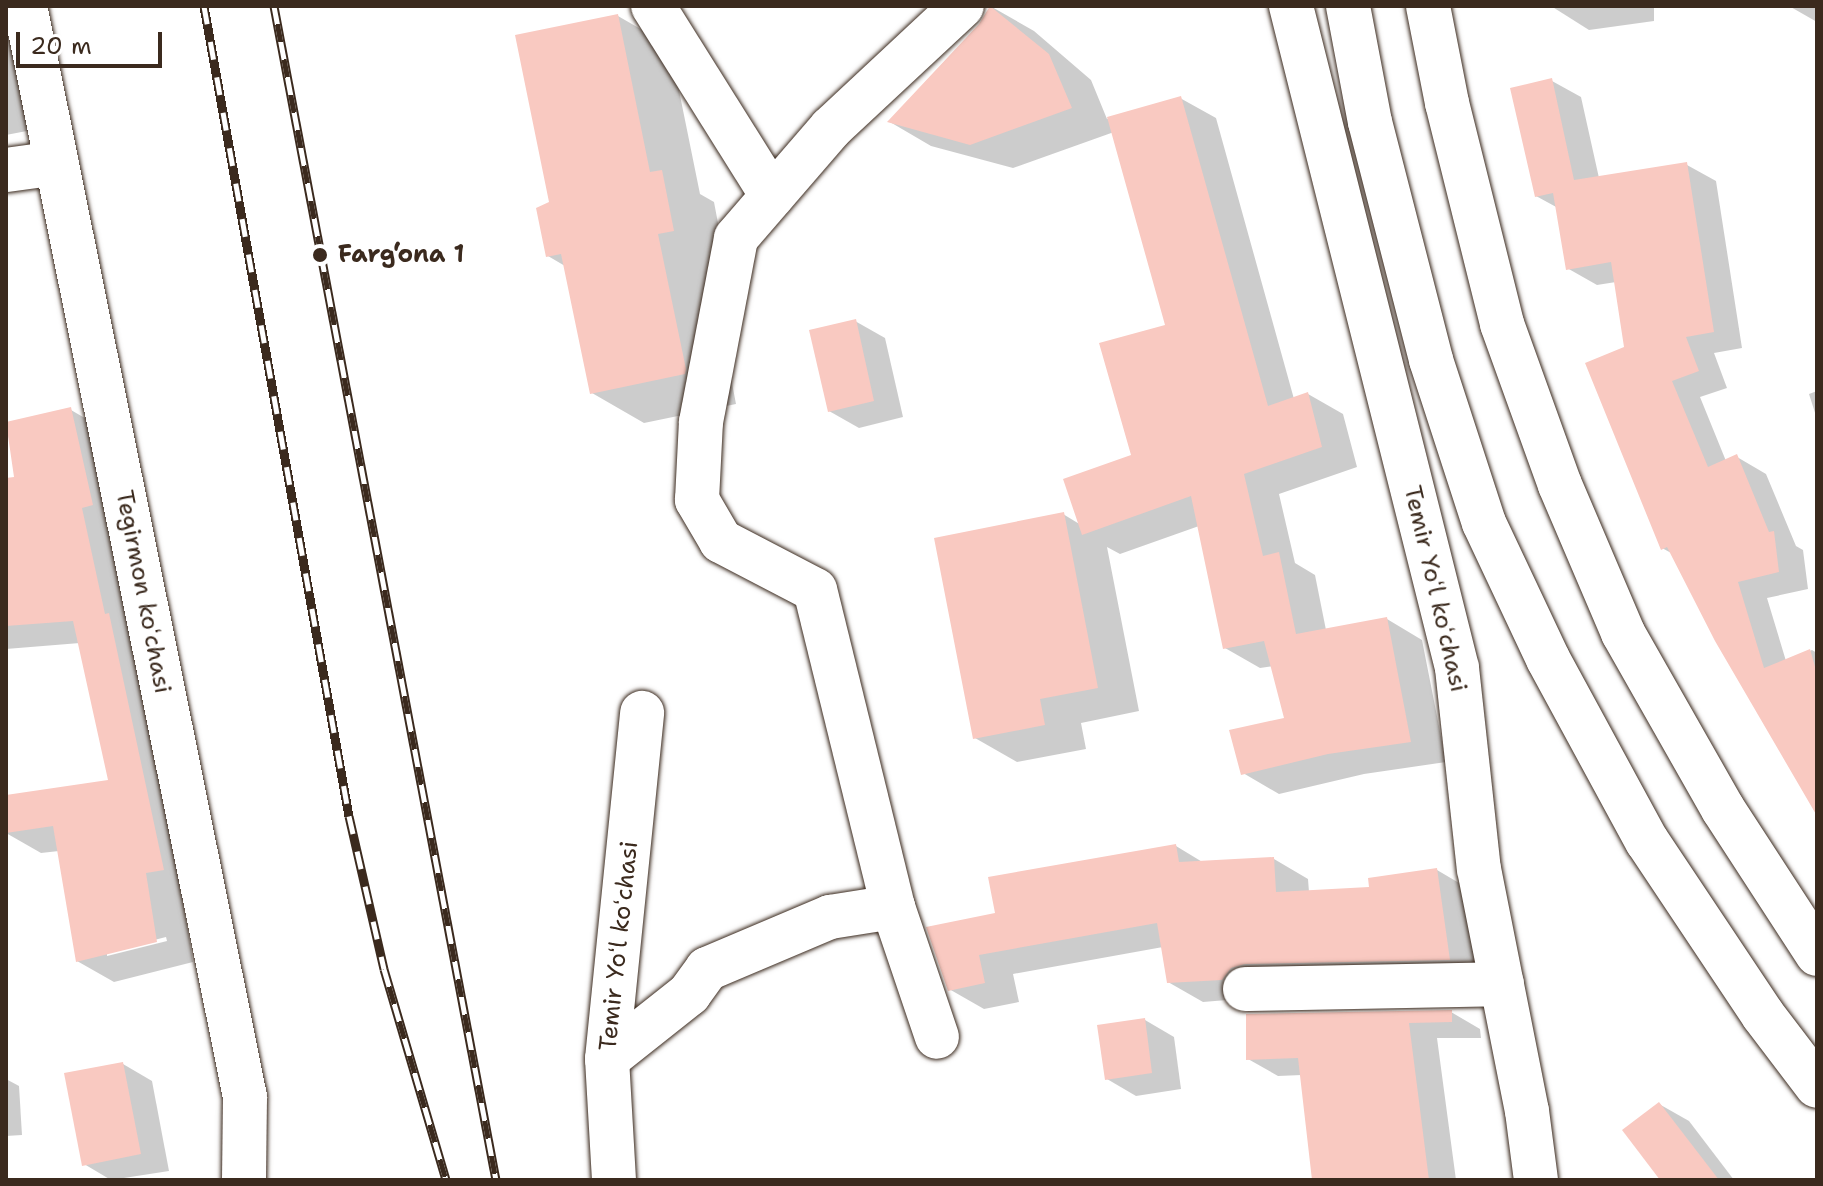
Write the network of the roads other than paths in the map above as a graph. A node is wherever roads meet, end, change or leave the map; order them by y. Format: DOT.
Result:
graph roads {
  1 [pos="25,6"];
  2 [pos="653,6"];
  3 [pos="962,6"];
  4 [pos="1291,6"];
  5 [pos="1348,6"];
  6 [pos="1428,6"];
  7 [pos="57,163"];
  8 [pos="6,170"];
  9 [pos="772,196"];
  10 [pos="642,713"];
  11 [pos="893,907"];
  12 [pos="1817,954"];
  13 [pos="1502,984"];
  14 [pos="1245,989"];
  15 [pos="937,1037"];
  16 [pos="607,1059"];
  17 [pos="1817,1086"];
  18 [pos="244,1180"];
  19 [pos="614,1180"];
  20 [pos="1536,1180"];
  1 -- 7 [label="main road, Tegirmon koʻchasi"];
  2 -- 9 [label="main road"];
  3 -- 9 [label="main road"];
  4 -- 13 [label="main road, Temir Yoʻl koʻchasi"];
  5 -- 17 [label="main road"];
  6 -- 12 [label="main road"];
  7 -- 8 [label="main road"];
  7 -- 18 [label="main road, Tegirmon koʻchasi"];
  9 -- 11 [label="main road"];
  10 -- 16 [label="main road, Temir Yoʻl koʻchasi"];
  11 -- 15 [label="main road"];
  11 -- 16 [label="main road"];
  13 -- 14 [label="main road"];
  13 -- 20 [label="main road, Temir Yoʻl koʻchasi"];
  16 -- 19 [label="main road, Temir Yoʻl koʻchasi"];
}
